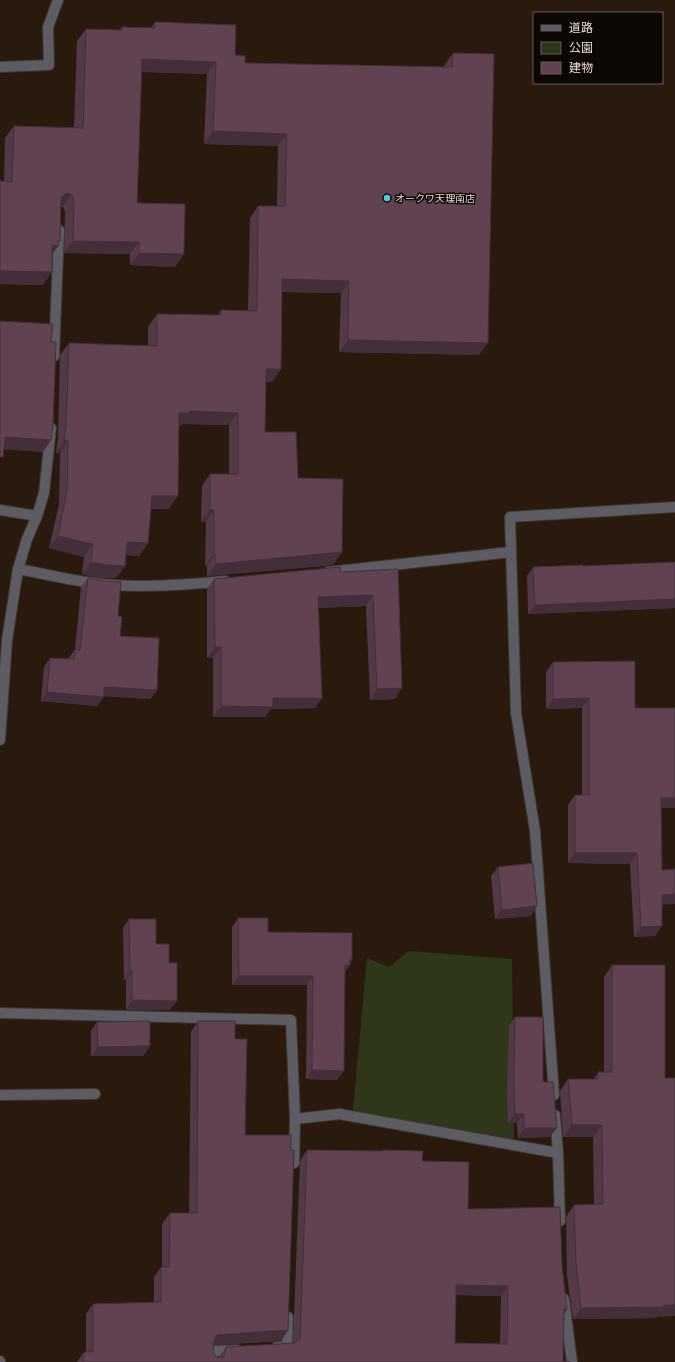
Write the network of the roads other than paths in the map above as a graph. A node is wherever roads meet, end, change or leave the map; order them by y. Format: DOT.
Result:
graph roads {
  1 [pos="58,0"];
  2 [pos="0,67"];
  3 [pos="59,220"];
  4 [pos="54,368"];
  5 [pos="52,414"];
  6 [pos="675,507"];
  7 [pos="0,510"];
  8 [pos="37,516"];
  9 [pos="511,552"];
  10 [pos="18,569"];
  11 [pos="321,572"];
  12 [pos="237,580"];
  13 [pos="0,740"];
  14 [pos="0,1013"];
  15 [pos="95,1094"];
  16 [pos="0,1095"];
  17 [pos="295,1119"];
  18 [pos="558,1153"];
  19 [pos="293,1174"];
  20 [pos="560,1230"];
  21 [pos="563,1292"];
  22 [pos="288,1307"];
  23 [pos="265,1348"];
  24 [pos="250,1349"];
  25 [pos="212,1362"];
  26 [pos="572,1362"];
  1 -- 2 [label="street"];
  3 -- 4 [label="street"];
  5 -- 8 [label="street"];
  6 -- 9 [label="street"];
  7 -- 8 [label="street"];
  8 -- 10 [label="street"];
  9 -- 11 [label="street"];
  9 -- 18 [label="street"];
  10 -- 12 [label="street"];
  10 -- 13 [label="street"];
  14 -- 17 [label="street"];
  15 -- 16 [label="street"];
  17 -- 18 [label="street"];
  17 -- 19 [label="street"];
  18 -- 20 [label="street"];
  21 -- 26 [label="street"];
  22 -- 23 [label="street"];
  24 -- 25 [label="street"];
}
